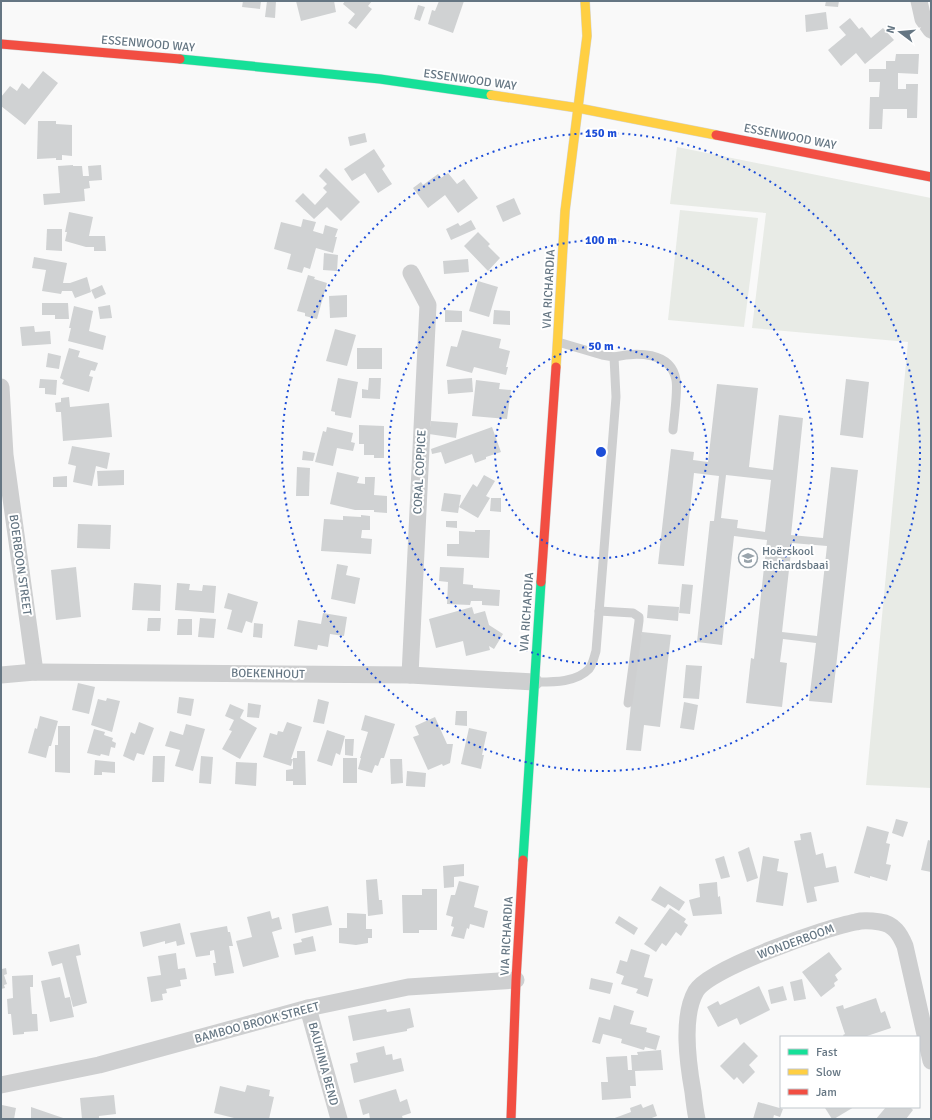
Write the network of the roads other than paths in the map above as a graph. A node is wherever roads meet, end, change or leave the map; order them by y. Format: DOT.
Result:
graph roads {
  1 [pos="585,1"];
  2 [pos="919,1"];
  3 [pos="931,30"];
  4 [pos="1,44"];
  5 [pos="578,108"];
  6 [pos="931,177"];
  7 [pos="411,273"];
  8 [pos="558,342"];
  9 [pos="614,357"];
  10 [pos="1,387"];
  11 [pos="673,430"];
  12 [pos="3,455"];
  13 [pos="599,611"];
  14 [pos="35,672"];
  15 [pos="1,675"];
  16 [pos="410,676"];
  17 [pos="534,682"];
  18 [pos="628,703"];
  19 [pos="516,980"];
  20 [pos="308,1008"];
  21 [pos="931,1061"];
  22 [pos="1,1085"];
  23 [pos="339,1119"];
  24 [pos="512,1119"];
  25 [pos="697,1119"];
  1 -- 5 [label="street, VIA RICHARDIA"];
  2 -- 3 [label="street"];
  4 -- 5 [label="street, ESSENWOOD WAY"];
  5 -- 6 [label="street, ESSENWOOD WAY"];
  5 -- 8 [label="street, VIA RICHARDIA"];
  7 -- 16 [label="street, CORAL COPPICE"];
  8 -- 9 [label="lane"];
  8 -- 17 [label="street, VIA RICHARDIA"];
  9 -- 11 [label="lane"];
  9 -- 13 [label="lane"];
  10 -- 12 [label="street, BOERBOON STREET"];
  12 -- 14 [label="street, BOERBOON STREET"];
  13 -- 17 [label="lane"];
  13 -- 18 [label="lane"];
  14 -- 15 [label="street, BOEKENHOUT"];
  14 -- 16 [label="street, BOEKENHOUT"];
  16 -- 17 [label="street, BOEKENHOUT"];
  17 -- 19 [label="street, VIA RICHARDIA"];
  19 -- 20 [label="street, BAMBOO BROOK STREET"];
  19 -- 24 [label="street, VIA RICHARDIA"];
  20 -- 22 [label="street, BAMBOO BROOK STREET"];
  20 -- 23 [label="street, BAUHINIA BEND"];
  21 -- 25 [label="street, WONDERBOOM"];
}
